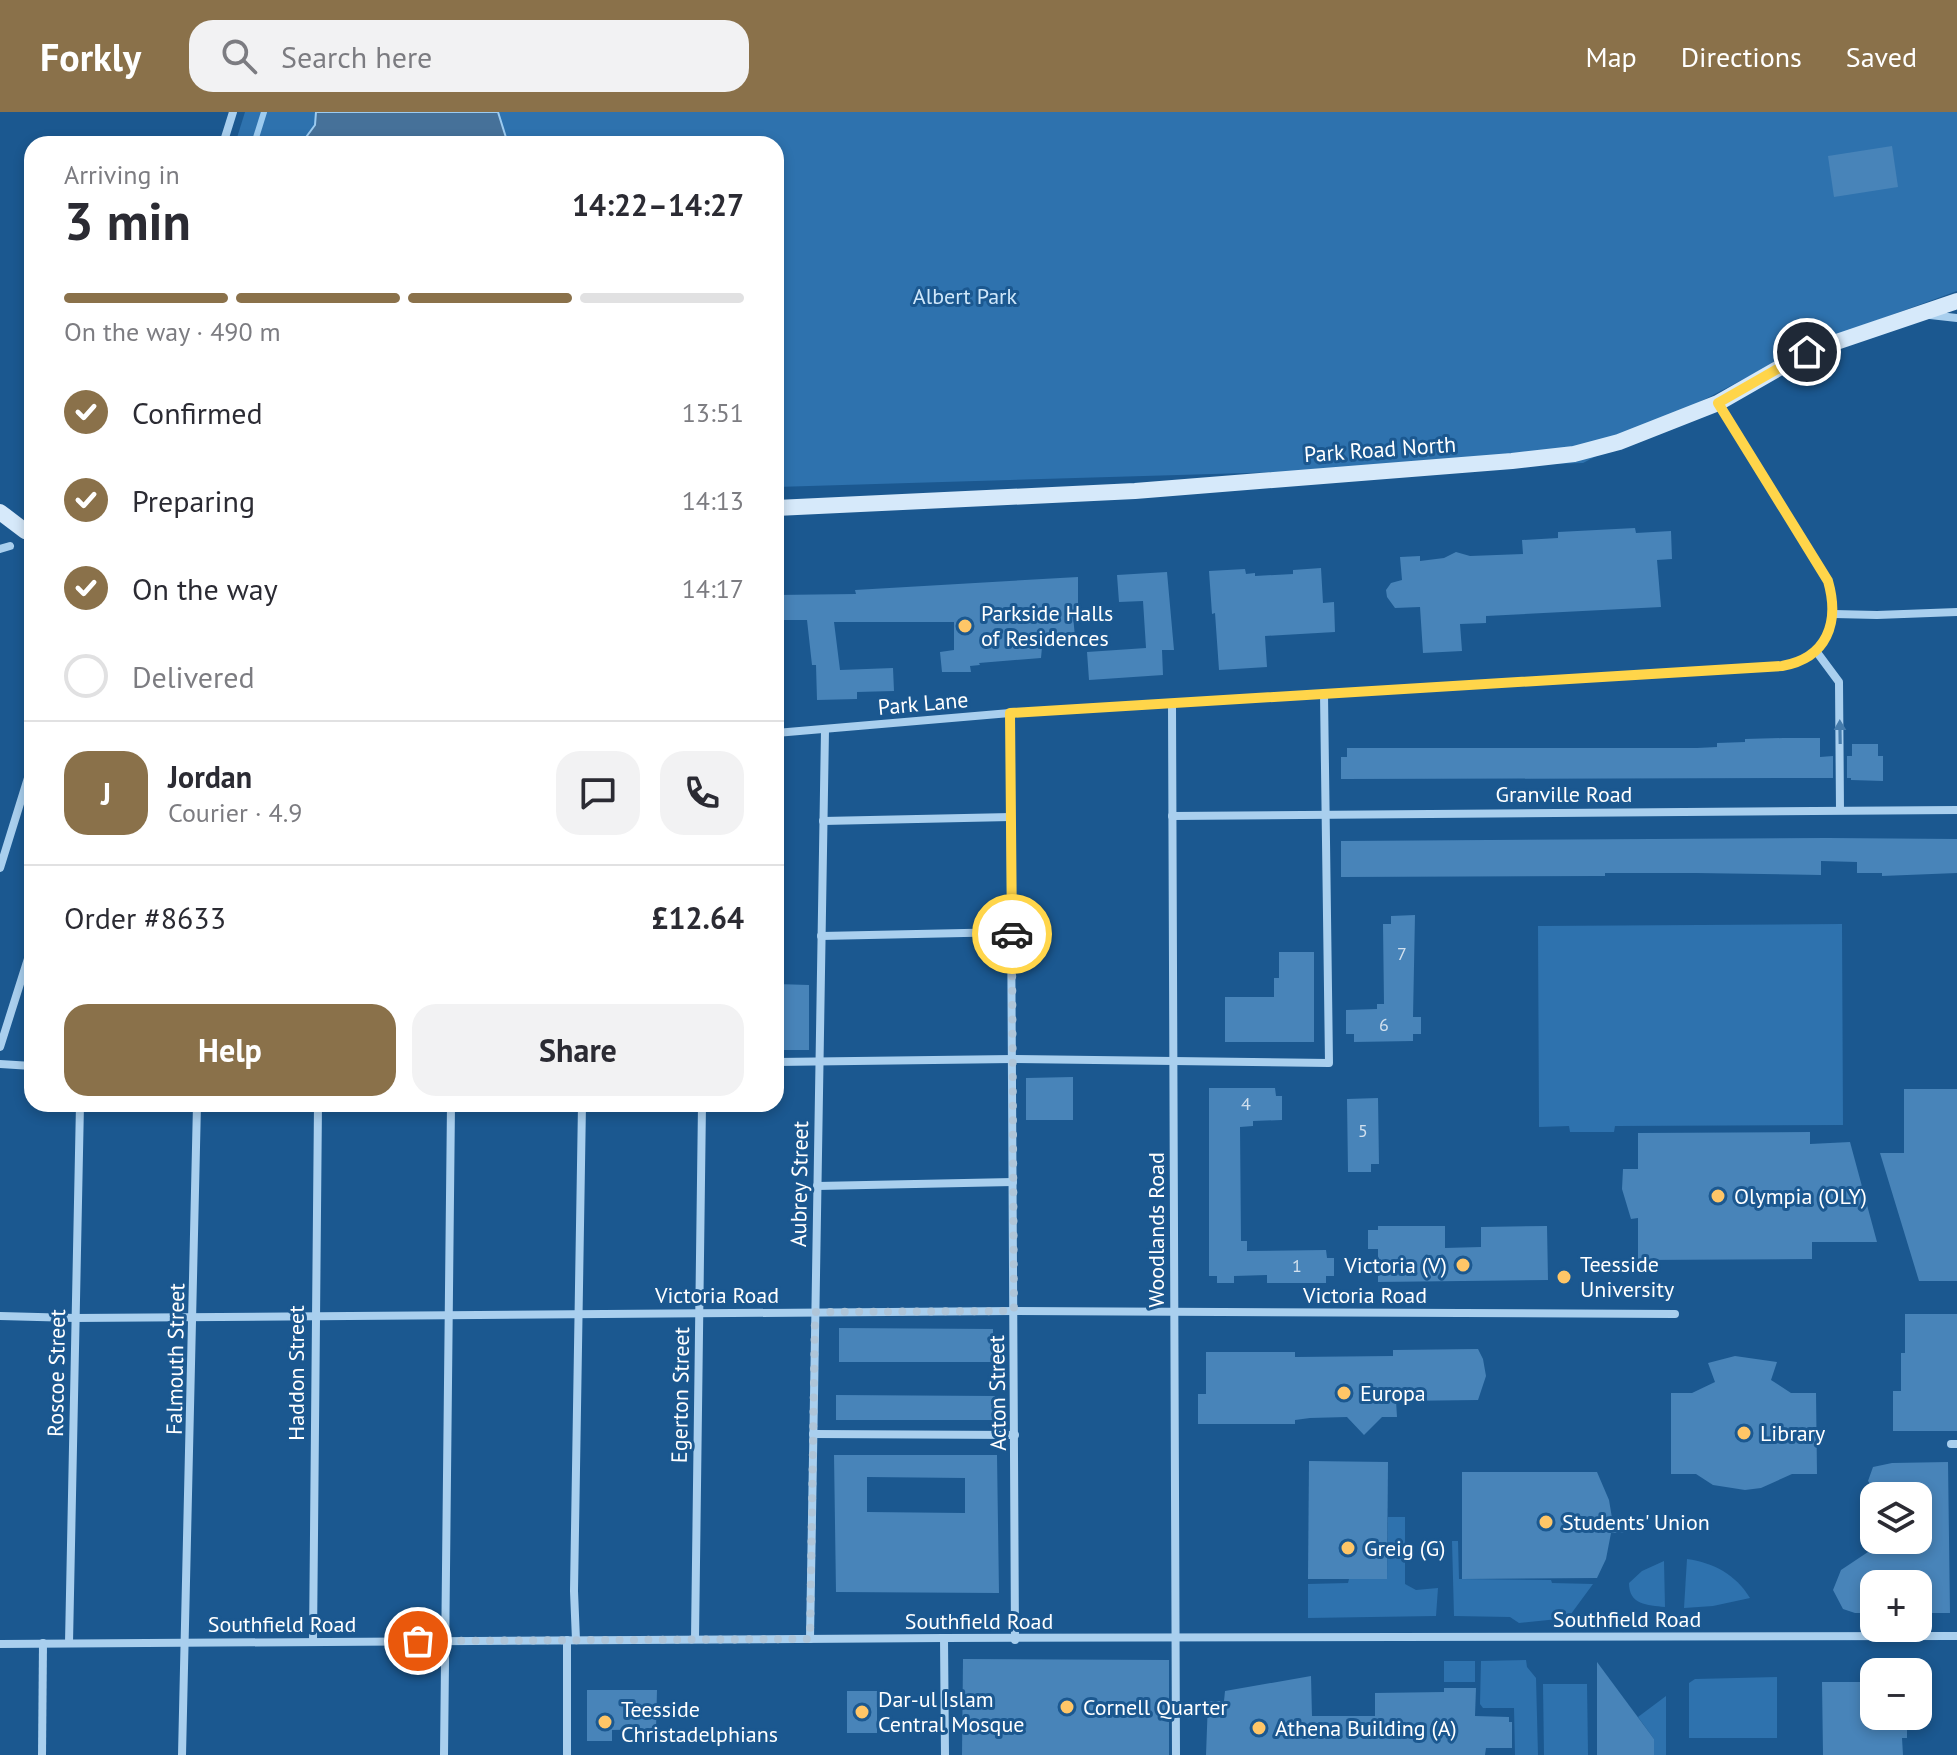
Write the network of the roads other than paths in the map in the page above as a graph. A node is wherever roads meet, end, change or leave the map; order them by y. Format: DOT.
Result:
graph roads {
  1 [pos="233,112"];
  2 [pos="226,136"];
  3 [pos="1957,301"];
  4 [pos="1924,314"];
  5 [pos="1957,318"];
  6 [pos="1718,403"];
  7 [pos="784,508"];
  8 [pos="0,512"];
  9 [pos="24,530"];
  10 [pos="10,546"];
  11 [pos="0,549"];
  12 [pos="1957,612"];
  13 [pos="1834,614"];
  14 [pos="1816,651"];
  15 [pos="1324,694"];
  16 [pos="1172,704"];
  17 [pos="1010,713"];
  18 [pos="825,730"];
  19 [pos="784,733"];
  20 [pos="24,791"];
  21 [pos="1840,810"];
  22 [pos="1957,810"];
  23 [pos="1326,814"];
  24 [pos="1172,816"];
  25 [pos="1011,817"];
  26 [pos="823,821"];
  27 [pos="0,868"];
  28 [pos="1012,932"];
  29 [pos="821,936"];
  30 [pos="24,971"];
  31 [pos="0,1047"];
  32 [pos="1012,1059"];
  33 [pos="1173,1060"];
  34 [pos="819,1061"];
  35 [pos="784,1062"];
  36 [pos="0,1064"];
  37 [pos="24,1066"];
  38 [pos="80,1112"];
  39 [pos="197,1112"];
  40 [pos="318,1112"];
  41 [pos="451,1112"];
  42 [pos="582,1112"];
  43 [pos="702,1112"];
  44 [pos="1013,1182"];
  45 [pos="817,1186"];
  46 [pos="1014,1311"];
  47 [pos="815,1312"];
  48 [pos="1174,1312"];
  49 [pos="700,1313"];
  50 [pos="578,1314"];
  51 [pos="1675,1314"];
  52 [pos="449,1315"];
  53 [pos="0,1316"];
  54 [pos="314,1316"];
  55 [pos="194,1317"];
  56 [pos="75,1318"];
  57 [pos="813,1434"];
  58 [pos="1015,1435"];
  59 [pos="1957,1636"];
  60 [pos="944,1638"];
  61 [pos="695,1639"];
  62 [pos="810,1639"];
  63 [pos="1175,1639"];
  64 [pos="571,1640"];
  65 [pos="1015,1640"];
  66 [pos="444,1641"];
  67 [pos="185,1642"];
  68 [pos="313,1642"];
  69 [pos="43,1643"];
  70 [pos="69,1643"];
  71 [pos="0,1644"];
  72 [pos="42,1755"];
  73 [pos="182,1755"];
  74 [pos="444,1755"];
  75 [pos="567,1755"];
  76 [pos="945,1755"];
  77 [pos="1176,1755"];
  1 -- 2 [label="street"];
  3 -- 4 [label="street, Park Road North"];
  4 -- 5 [label="street"];
  4 -- 6 [label="street, Park Road North"];
  6 -- 7 [label="street, Park Road North"];
  6 -- 13 [label="street"];
  8 -- 9 [label="street"];
  10 -- 11 [label="street"];
  12 -- 13 [label="street"];
  13 -- 14 [label="street"];
  14 -- 15 [label="street, Park Lane"];
  21 -- 14 [label="street, one-way"];
  15 -- 16 [label="street, Park Lane"];
  15 -- 23 [label="street"];
  16 -- 17 [label="street, Park Lane"];
  16 -- 24 [label="street, Woodlands Road"];
  17 -- 18 [label="street, Park Lane"];
  17 -- 25 [label="street, Acton Street"];
  18 -- 19 [label="street, Park Lane"];
  18 -- 26 [label="street, Aubrey Street"];
  20 -- 27 [label="street"];
  21 -- 22 [label="street, Granville Road"];
  21 -- 23 [label="street, Granville Road"];
  23 -- 24 [label="street, Granville Road"];
  23 -- 33 [label="street"];
  24 -- 33 [label="street, Woodlands Road"];
  25 -- 26 [label="street"];
  25 -- 28 [label="street, Acton Street"];
  26 -- 29 [label="street, Aubrey Street"];
  28 -- 29 [label="street"];
  28 -- 32 [label="street, Acton Street"];
  29 -- 34 [label="street, Aubrey Street"];
  30 -- 31 [label="street"];
  32 -- 33 [label="street"];
  32 -- 34 [label="street"];
  32 -- 44 [label="street, Acton Street"];
  33 -- 48 [label="street, Woodlands Road"];
  34 -- 35 [label="street"];
  34 -- 45 [label="street, Aubrey Street"];
  36 -- 37 [label="street"];
  38 -- 56 [label="street, Roscoe Street"];
  39 -- 55 [label="street, Falmouth Street"];
  40 -- 54 [label="street, Haddon Street"];
  41 -- 52 [label="street"];
  42 -- 50 [label="street"];
  43 -- 49 [label="street, Egerton Street"];
  44 -- 45 [label="street"];
  44 -- 46 [label="street, Acton Street"];
  45 -- 47 [label="street, Aubrey Street"];
  46 -- 47 [label="street, Victoria Road"];
  46 -- 48 [label="street, Victoria Road"];
  46 -- 58 [label="street, Acton Street"];
  47 -- 49 [label="street, Victoria Road"];
  47 -- 57 [label="street, Aubrey Street"];
  48 -- 51 [label="street, Victoria Road"];
  48 -- 63 [label="street, Woodlands Road"];
  49 -- 50 [label="street, Victoria Road"];
  49 -- 61 [label="street, Egerton Street"];
  50 -- 52 [label="street, Victoria Road"];
  50 -- 64 [label="street"];
  52 -- 54 [label="street, Victoria Road"];
  52 -- 66 [label="street"];
  53 -- 56 [label="street, Victoria Road"];
  54 -- 55 [label="street, Victoria Road"];
  54 -- 68 [label="street, Haddon Street"];
  55 -- 56 [label="street, Victoria Road"];
  55 -- 67 [label="street, Falmouth Street"];
  56 -- 70 [label="street, Roscoe Street"];
  57 -- 58 [label="street"];
  57 -- 62 [label="street, Aubrey Street"];
  58 -- 65 [label="street, Acton Street"];
  59 -- 63 [label="street, Southfield Road"];
  60 -- 62 [label="street, Southfield Road"];
  60 -- 65 [label="street, Southfield Road"];
  60 -- 76 [label="street"];
  61 -- 62 [label="street, Southfield Road"];
  61 -- 64 [label="street, Southfield Road"];
  63 -- 65 [label="street, Southfield Road"];
  63 -- 77 [label="street, Woodlands Road"];
  64 -- 66 [label="street, Southfield Road"];
  64 -- 75 [label="street"];
  66 -- 68 [label="street, Southfield Road"];
  66 -- 74 [label="street"];
  67 -- 68 [label="street, Southfield Road"];
  67 -- 70 [label="street, Southfield Road"];
  67 -- 73 [label="street, Falmouth Street"];
  69 -- 70 [label="street, Southfield Road"];
  69 -- 71 [label="street, Southfield Road"];
  69 -- 72 [label="street"];
}
